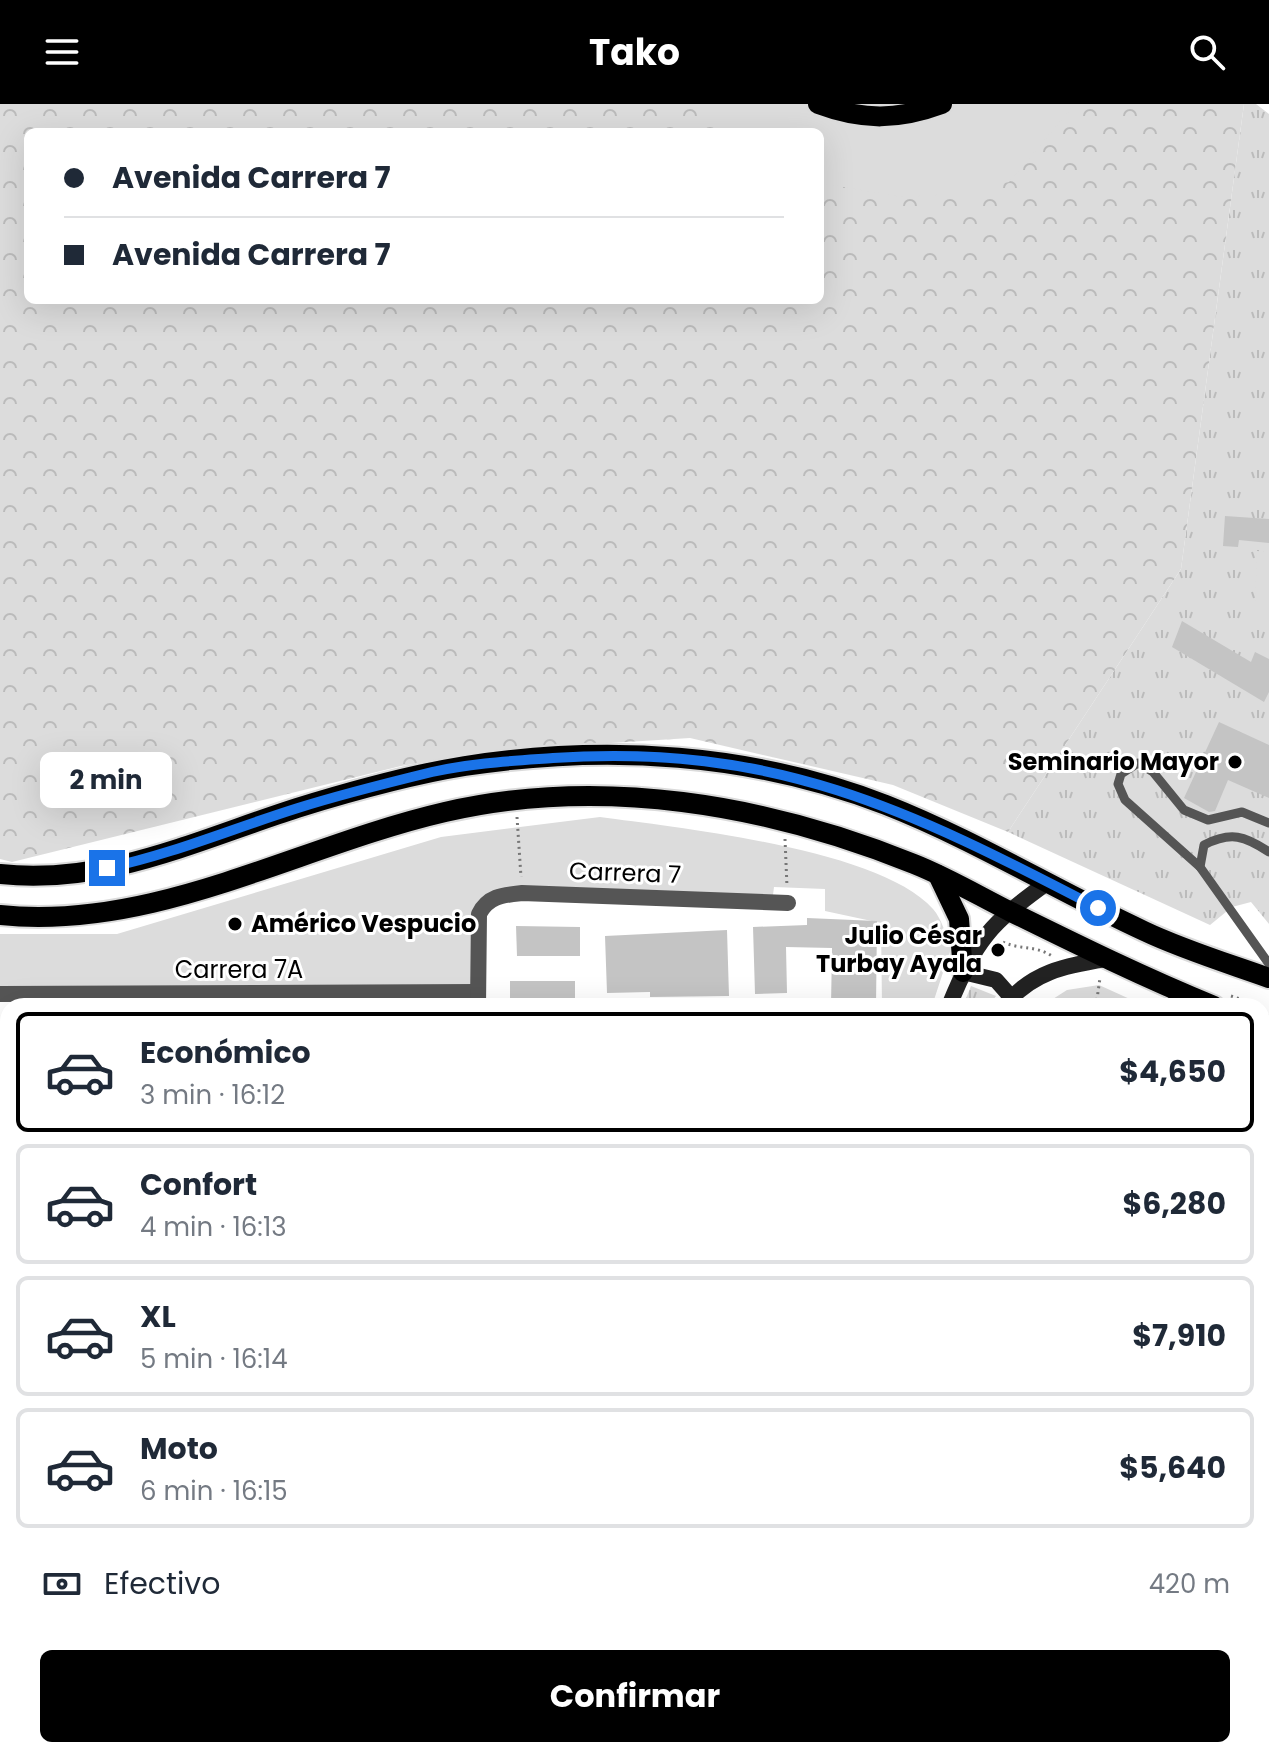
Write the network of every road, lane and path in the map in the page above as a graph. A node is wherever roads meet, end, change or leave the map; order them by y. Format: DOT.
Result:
graph roads {
  1 [pos="818,104"];
  2 [pos="942,104"];
  3 [pos="516,798"];
  4 [pos="1269,823"];
  5 [pos="785,824"];
  6 [pos="1269,852"];
  7 [pos="1200,867"];
  8 [pos="0,874"];
  9 [pos="938,875"];
  10 [pos="1048,882"];
  11 [pos="522,893"];
  12 [pos="788,903"];
  13 [pos="1009,911"];
  14 [pos="0,915"];
  15 [pos="997,938"];
  16 [pos="1052,956"];
  17 [pos="1269,964"];
  18 [pos="1104,968"];
  19 [pos="963,972"];
  20 [pos="1269,978"];
  21 [pos="1167,985"];
  22 [pos="0,994"];
  23 [pos="382,998"];
  24 [pos="478,998"];
  25 [pos="952,998"];
  26 [pos="1006,998"];
  27 [pos="1012,998"];
  28 [pos="1098,998"];
  29 [pos="1173,998"];
  30 [pos="1212,998"];
  1 -- 2 [label="main road"];
  3 -- 5 [label="main road"];
  3 -- 11 [label="path"];
  3 -- 14 [label="main road"];
  4 -- 7 [label="lane"];
  5 -- 9 [label="main road"];
  5 -- 12 [label="path"];
  6 -- 7 [label="lane"];
  7 -- 17 [label="lane"];
  8 -- 10 [label="main road"];
  9 -- 13 [label="main road"];
  9 -- 19 [label="main road"];
  10 -- 13 [label="main road"];
  10 -- 20 [label="main road"];
  11 -- 12 [label="street, Carrera 7"];
  11 -- 24 [label="street, Carrera 7"];
  13 -- 18 [label="main road"];
  13 -- 19 [label="main road"];
  15 -- 16 [label="path"];
  18 -- 21 [label="main road"];
  18 -- 27 [label="main road"];
  18 -- 28 [label="path"];
  19 -- 25 [label="main road"];
  19 -- 26 [label="main road"];
  21 -- 29 [label="lane"];
  21 -- 30 [label="main road"];
  22 -- 23 [label="street, Carrera 7A"];
}
